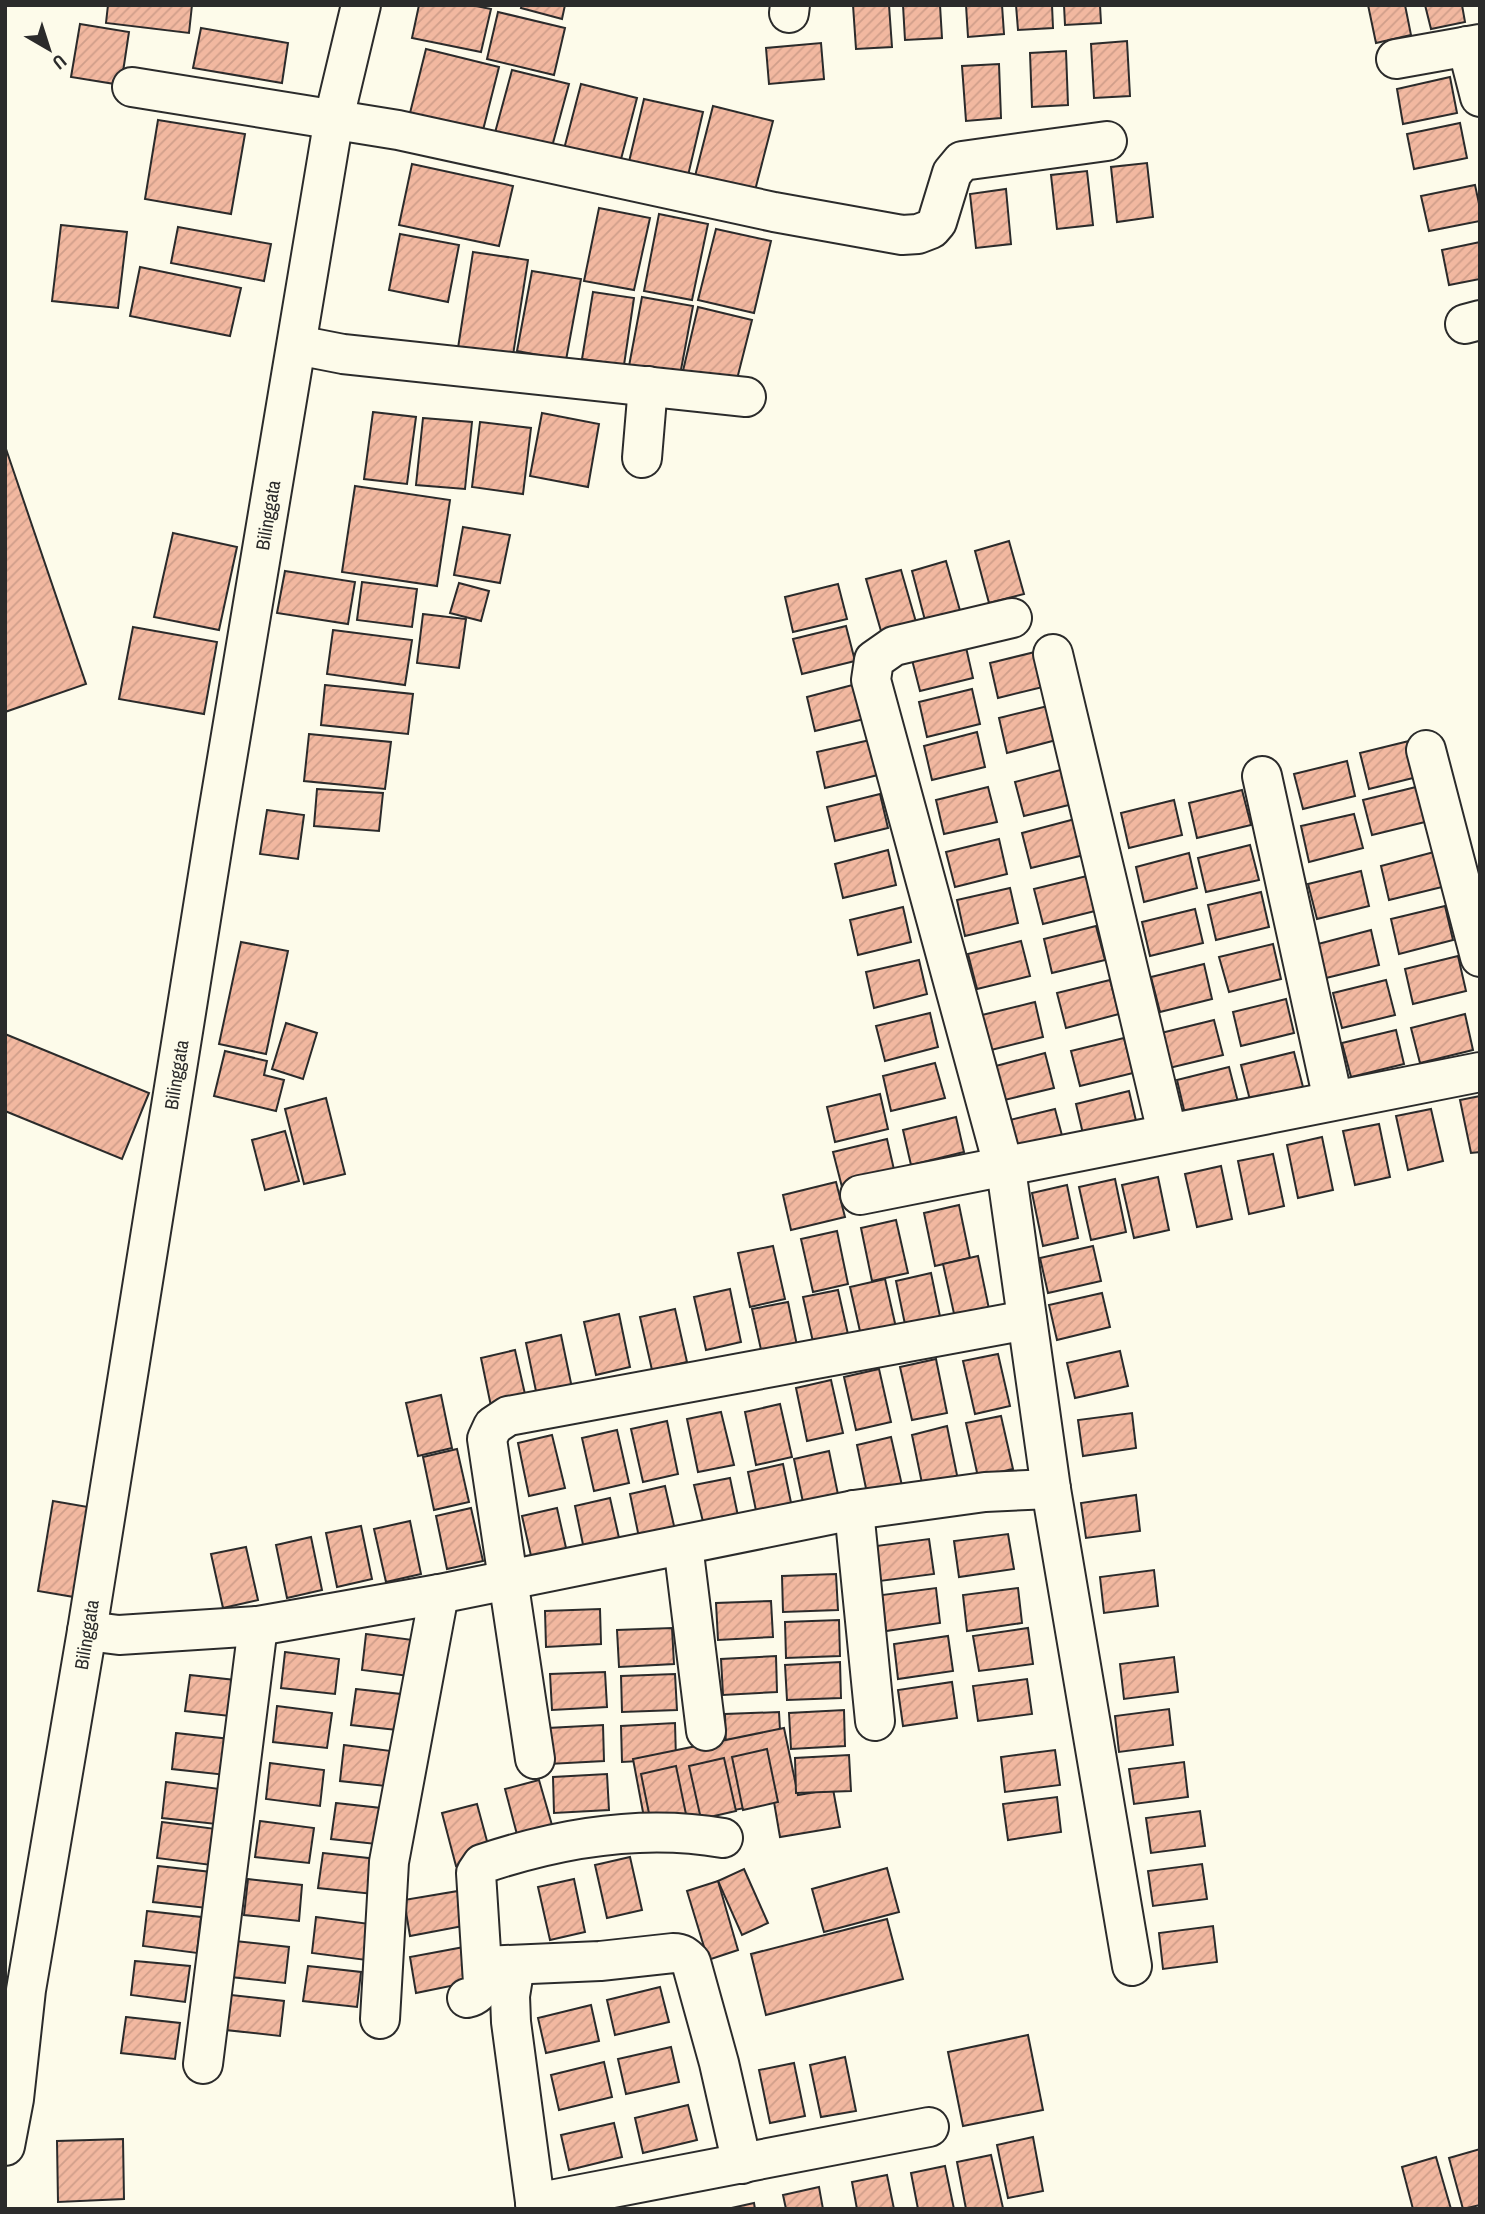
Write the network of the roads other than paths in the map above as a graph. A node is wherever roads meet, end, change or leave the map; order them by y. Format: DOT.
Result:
graph roads {
  1 [pos="361,5"];
  2 [pos="1473,45"];
  3 [pos="1396,59"];
  4 [pos="132,87"];
  5 [pos="1480,97"];
  6 [pos="366,124"];
  7 [pos="1107,141"];
  8 [pos="318,349"];
  9 [pos="648,386"];
  10 [pos="746,397"];
  11 [pos="642,458"];
  12 [pos="1012,618"];
  13 [pos="1053,654"];
  14 [pos="1426,750"];
  15 [pos="1262,776"];
  16 [pos="1480,957"];
  17 [pos="1480,1072"];
  18 [pos="1333,1100"];
  19 [pos="1167,1132"];
  20 [pos="1003,1165"];
  21 [pos="860,1195"];
  22 [pos="1027,1320"];
  23 [pos="1051,1489"];
  24 [pos="854,1510"];
  25 [pos="683,1545"];
  26 [pos="508,1580"];
  27 [pos="439,1594"];
  28 [pos="258,1626"];
  29 [pos="101,1633"];
  30 [pos="876,1721"];
  31 [pos="706,1731"];
  32 [pos="535,1759"];
  33 [pos="723,1838"];
  34 [pos="1132,1966"];
  35 [pos="488,1976"];
  36 [pos="380,2019"];
  37 [pos="203,2064"];
  38 [pos="929,2127"];
  39 [pos="5,2146"];
  40 [pos="742,2164"];
  41 [pos="536,2206"];
  1 -- 6 [label="street, Bilinggata"];
  2 -- 3 [label="street"];
  2 -- 5 [label="street"];
  4 -- 6 [label="street"];
  6 -- 7 [label="street"];
  6 -- 8 [label="street, Bilinggata"];
  8 -- 9 [label="street"];
  8 -- 29 [label="street, Bilinggata"];
  9 -- 10 [label="street"];
  9 -- 11 [label="street"];
  12 -- 20 [label="street"];
  13 -- 19 [label="street"];
  14 -- 16 [label="street"];
  15 -- 18 [label="street"];
  17 -- 18 [label="street"];
  18 -- 19 [label="street"];
  19 -- 20 [label="street"];
  20 -- 21 [label="street"];
  20 -- 22 [label="street"];
  22 -- 23 [label="street"];
  22 -- 26 [label="street"];
  23 -- 24 [label="street"];
  23 -- 34 [label="street"];
  24 -- 25 [label="street"];
  24 -- 30 [label="street"];
  25 -- 26 [label="street"];
  25 -- 31 [label="street"];
  26 -- 27 [label="street"];
  26 -- 32 [label="street"];
  27 -- 28 [label="street"];
  27 -- 36 [label="street"];
  28 -- 29 [label="street"];
  28 -- 37 [label="street"];
  29 -- 39 [label="street, Bilinggata"];
  33 -- 35 [label="street"];
  35 -- 40 [label="street"];
  35 -- 41 [label="street"];
  38 -- 40 [label="street"];
  40 -- 41 [label="street"];
}
